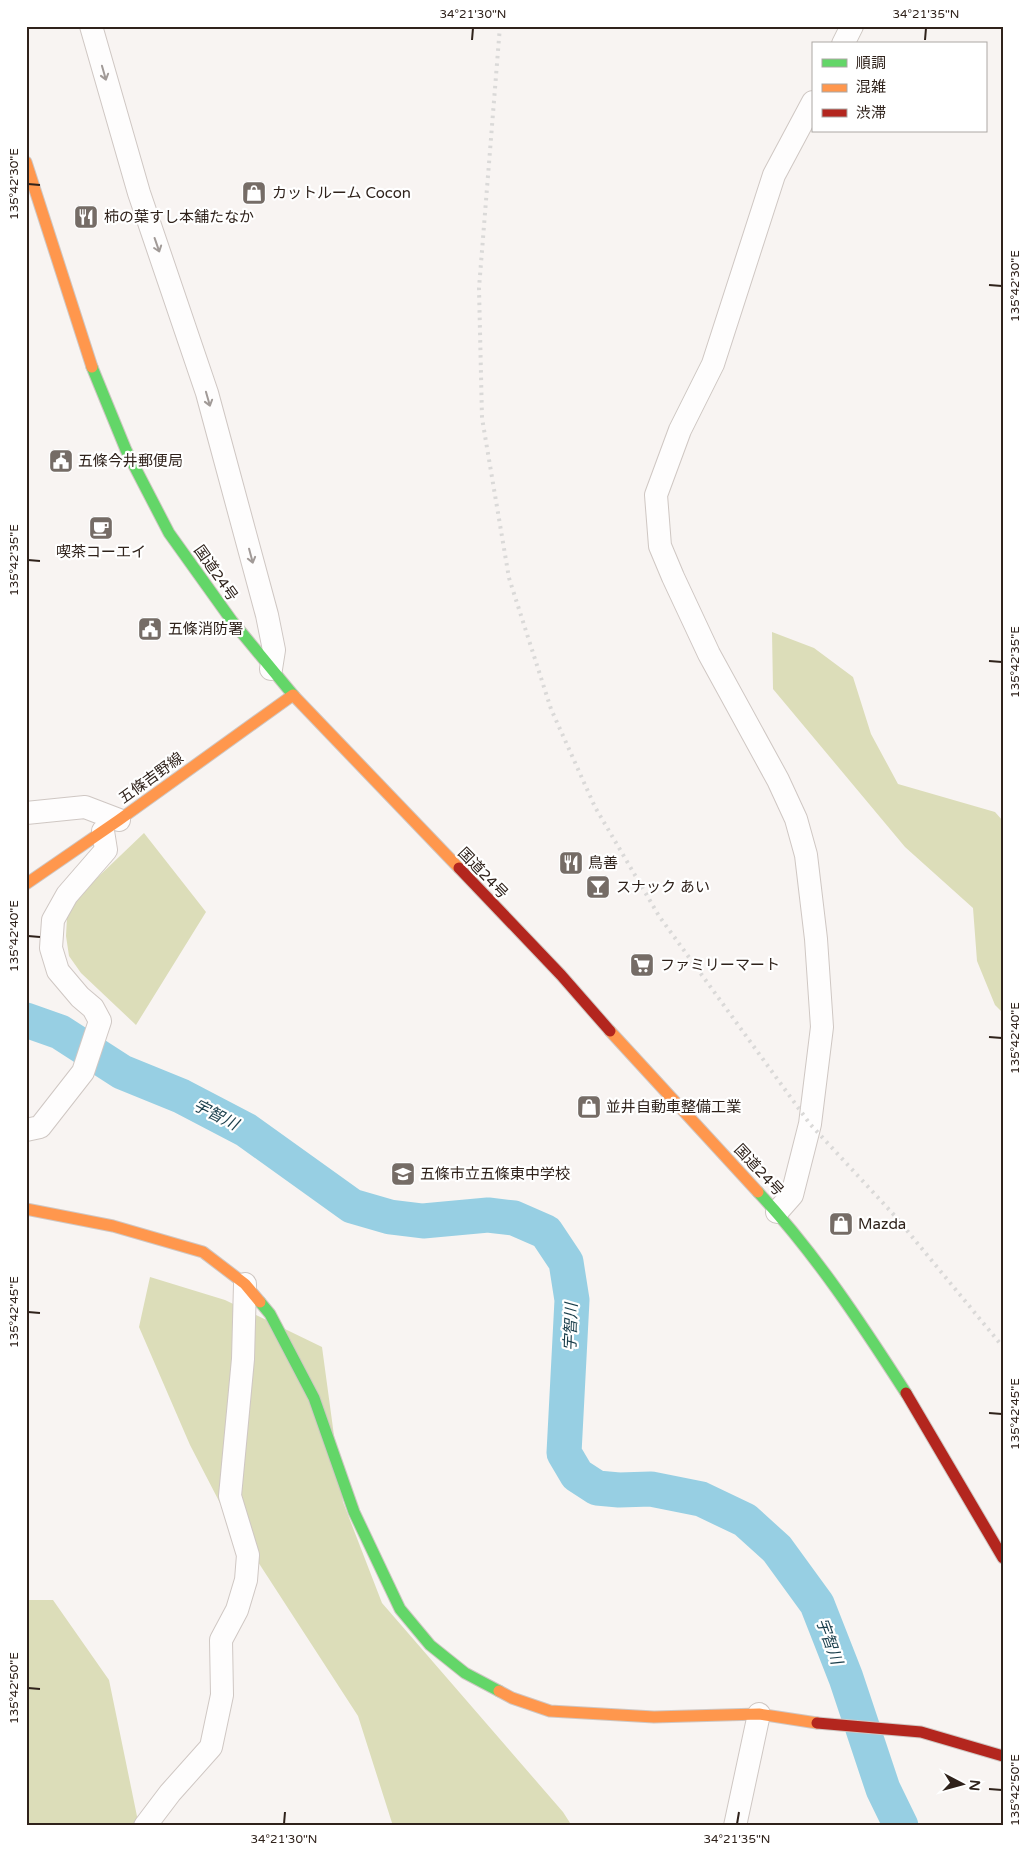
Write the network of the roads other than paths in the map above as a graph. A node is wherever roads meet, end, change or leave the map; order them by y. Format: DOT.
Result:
graph roads {
  1 [pos="91,26"];
  2 [pos="852,26"];
  3 [pos="844,42"];
  4 [pos="812,104"];
  5 [pos="26,162"];
  6 [pos="271,669"];
  7 [pos="293,695"];
  8 [pos="26,813"];
  9 [pos="111,826"];
  10 [pos="26,884"];
  11 [pos="26,1130"];
  12 [pos="26,1209"];
  13 [pos="777,1212"];
  14 [pos="246,1284"];
  15 [pos="1003,1558"];
  16 [pos="759,1714"];
  17 [pos="1003,1756"];
  18 [pos="145,1826"];
  19 [pos="735,1826"];
  1 -- 6 [label="street, one-way"];
  2 -- 3 [label="street"];
  4 -- 13 [label="street"];
  5 -- 6 [label="main road, 国道24号"];
  6 -- 7 [label="main road, 国道24号"];
  7 -- 9 [label="main road, 五條吉野線"];
  7 -- 13 [label="main road, 国道24号"];
  8 -- 9 [label="street"];
  9 -- 10 [label="main road, 五條吉野線"];
  9 -- 11 [label="street"];
  12 -- 14 [label="main road"];
  13 -- 15 [label="main road, 国道24号"];
  14 -- 16 [label="main road"];
  14 -- 18 [label="street"];
  16 -- 17 [label="main road"];
  16 -- 19 [label="street"];
}
